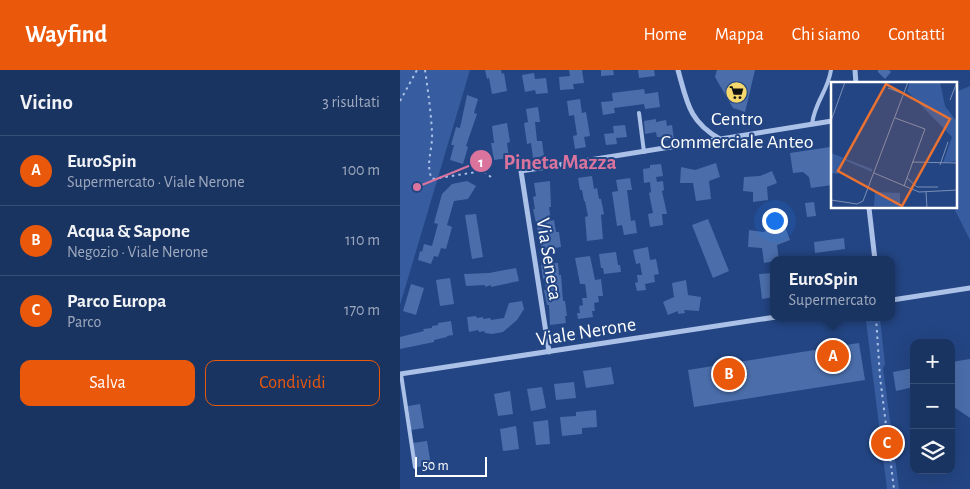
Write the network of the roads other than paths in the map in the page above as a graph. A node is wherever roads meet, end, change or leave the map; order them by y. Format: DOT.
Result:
graph roads {
  1 [pos="678,70"];
  2 [pos="831,70"];
  3 [pos="639,113"];
  4 [pos="831,121"];
  5 [pos="812,124"];
  6 [pos="721,140"];
  7 [pos="644,152"];
  8 [pos="869,209"];
  9 [pos="875,256"];
  10 [pos="970,288"];
  11 [pos="895,300"];
  12 [pos="770,318"];
  13 [pos="549,352"];
  14 [pos="400,374"];
  15 [pos="415,467"];
  1 -- 6 [label="street"];
  2 -- 5 [label="lane"];
  3 -- 7 [label="lane"];
  4 -- 5 [label="street"];
  5 -- 6 [label="street"];
  6 -- 7 [label="street"];
  7 -- 13 [label="street, Via Seneca"];
  8 -- 9 [label="street"];
  10 -- 11 [label="street"];
  12 -- 13 [label="street, Viale Nerone"];
  13 -- 14 [label="street, Viale Nerone"];
  14 -- 15 [label="lane"];
}
